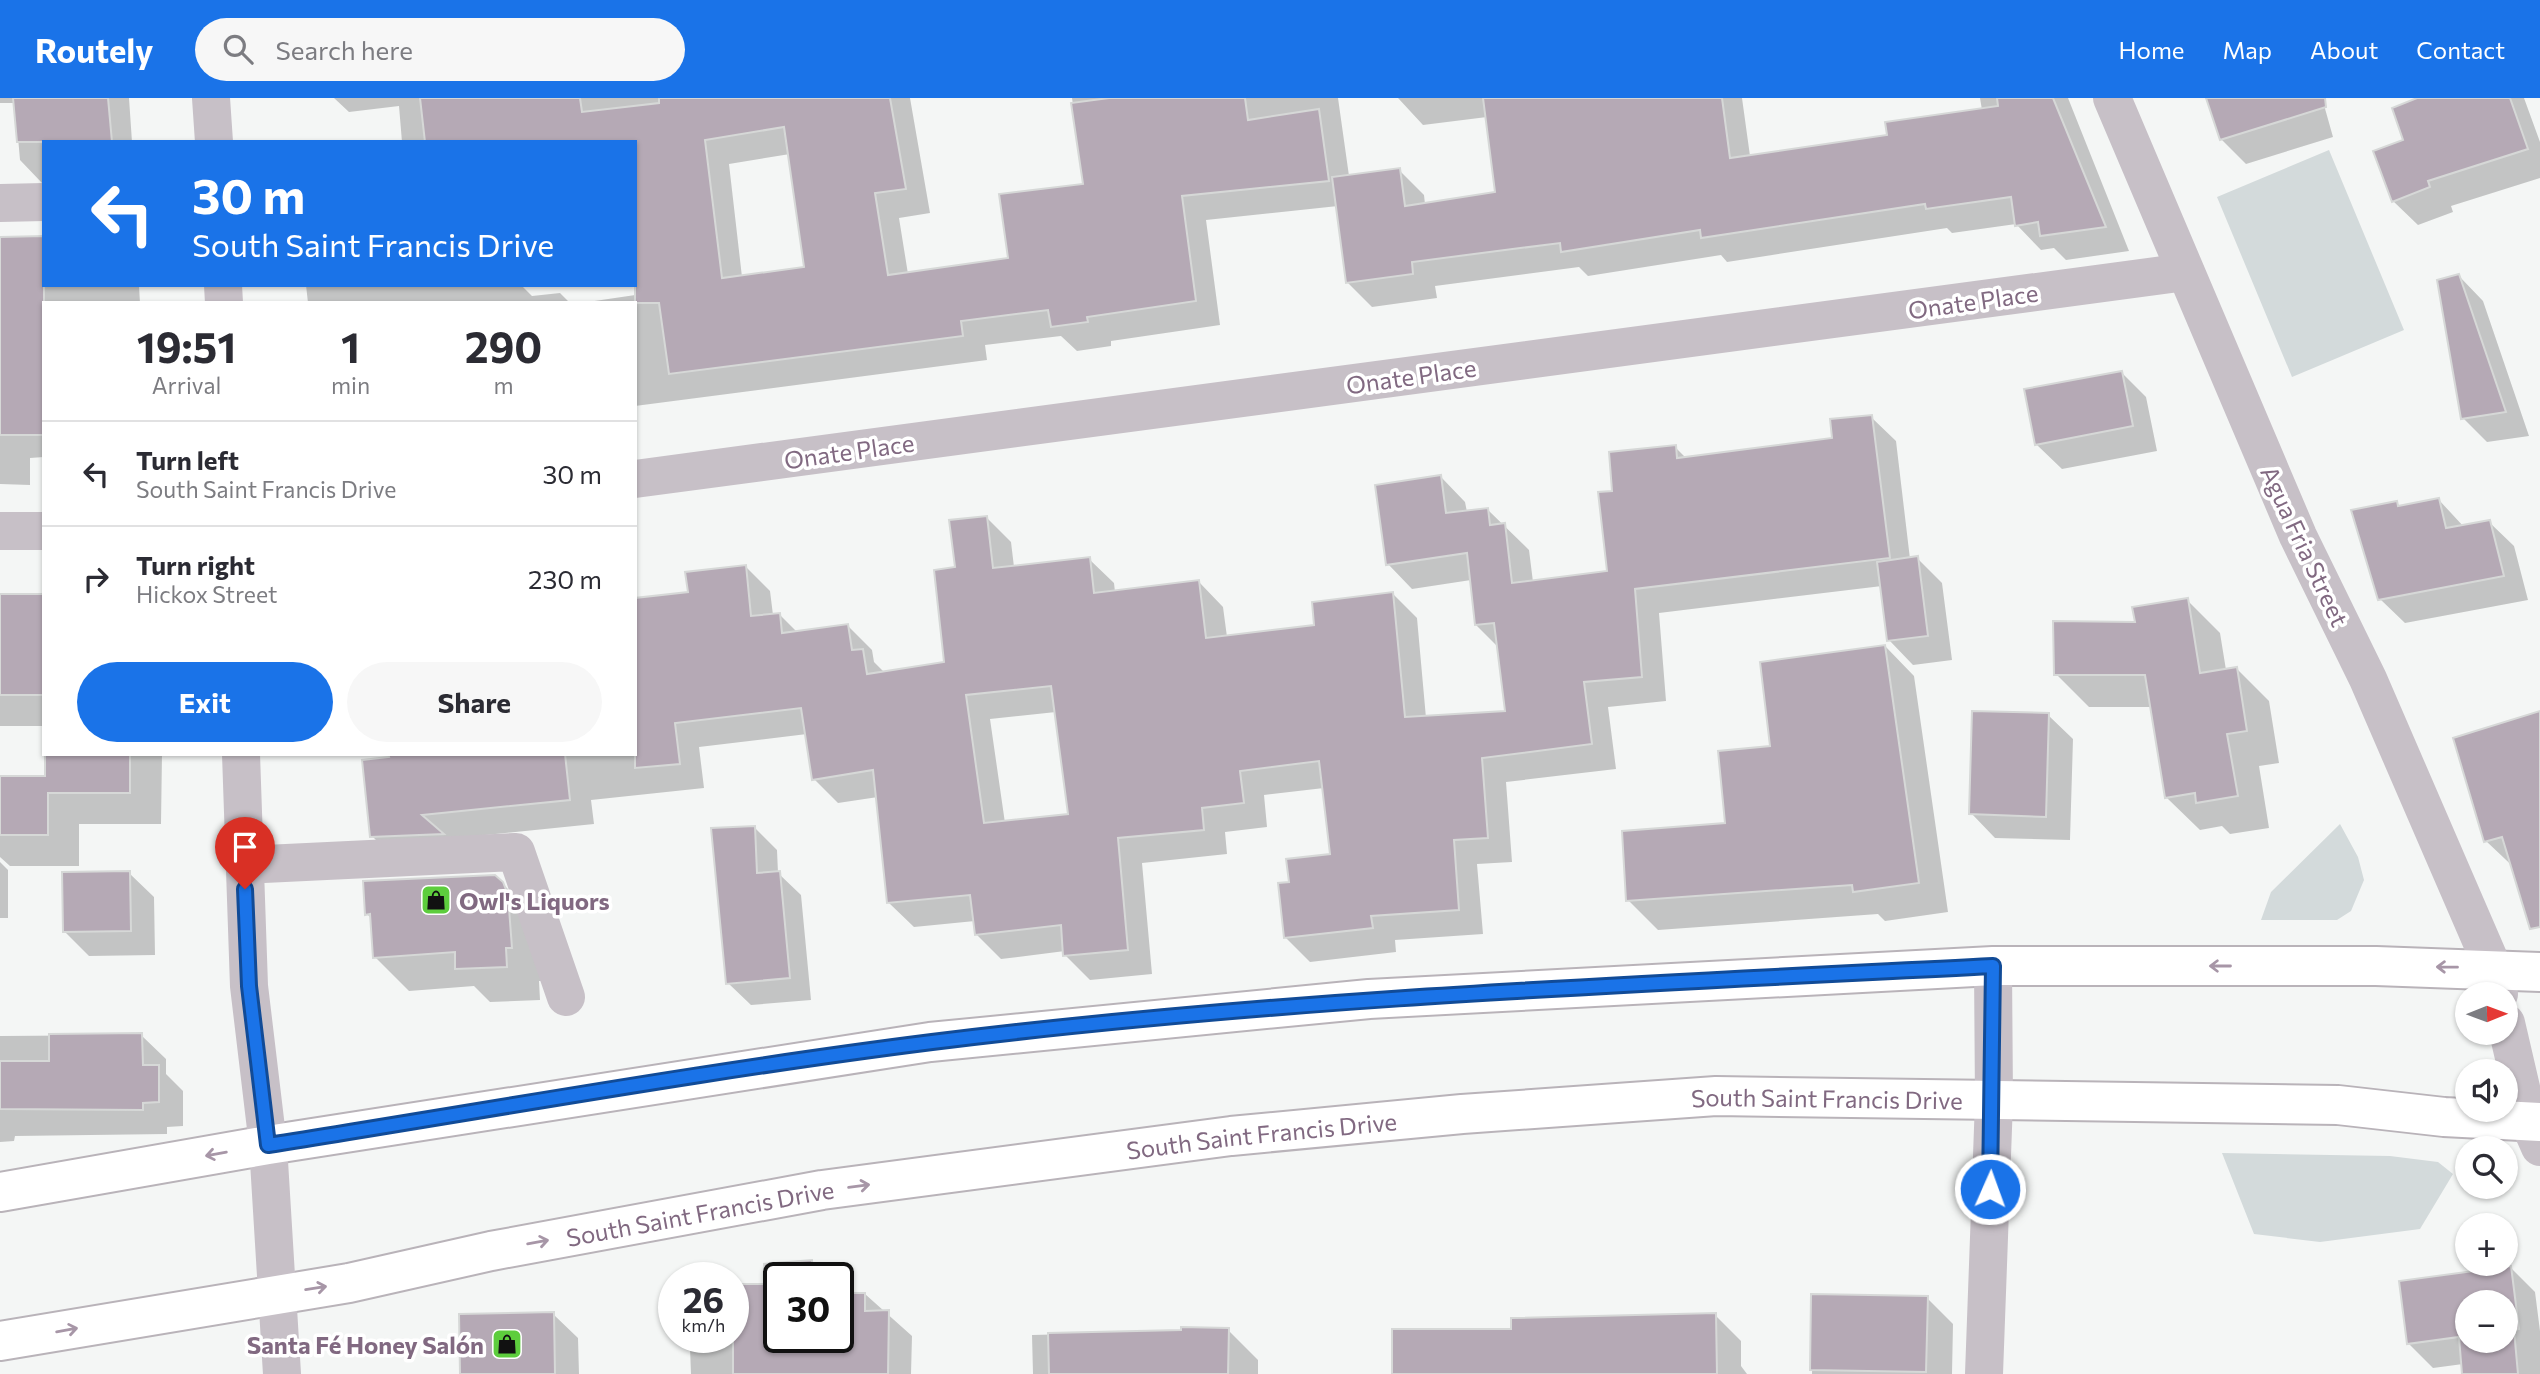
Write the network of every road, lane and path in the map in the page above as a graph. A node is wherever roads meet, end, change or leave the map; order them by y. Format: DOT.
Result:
graph roads {
  1 [pos="211,98"];
  2 [pos="2112,98"];
  3 [pos="214,140"];
  4 [pos="0,202"];
  5 [pos="42,202"];
  6 [pos="2186,272"];
  7 [pos="637,479"];
  8 [pos="0,531"];
  9 [pos="42,531"];
  10 [pos="241,756"];
  11 [pos="244,865"];
  12 [pos="1993,966"];
  13 [pos="2540,972"];
  14 [pos="2496,981"];
  15 [pos="566,997"];
  16 [pos="2512,1045"];
  17 [pos="1994,1101"];
  18 [pos="2536,1130"];
  19 [pos="268,1145"];
  20 [pos="0,1192"];
  21 [pos="276,1295"];
  22 [pos="0,1341"];
  23 [pos="282,1374"];
  24 [pos="1984,1374"];
  1 -- 3 [label="street"];
  2 -- 6 [label="street, Agua Fria Street"];
  4 -- 5 [label="street"];
  6 -- 7 [label="street, Onate Place"];
  6 -- 14 [label="street, Agua Fria Street"];
  8 -- 9 [label="street"];
  10 -- 11 [label="street"];
  11 -- 15 [label="street"];
  11 -- 19 [label="street"];
  14 -- 12 [label="highway, one-way"];
  12 -- 17 [label="street"];
  12 -- 19 [label="highway"];
  13 -- 14 [label="highway"];
  16 -- 18 [label="street"];
  17 -- 18 [label="highway, South Saint Francis Drive"];
  21 -- 17 [label="highway, South Saint Francis Drive, one-way"];
  17 -- 24 [label="street"];
  19 -- 20 [label="highway, one-way"];
  19 -- 21 [label="street"];
  22 -- 21 [label="highway, South Saint Francis Drive, one-way"];
  21 -- 23 [label="street"];
}
